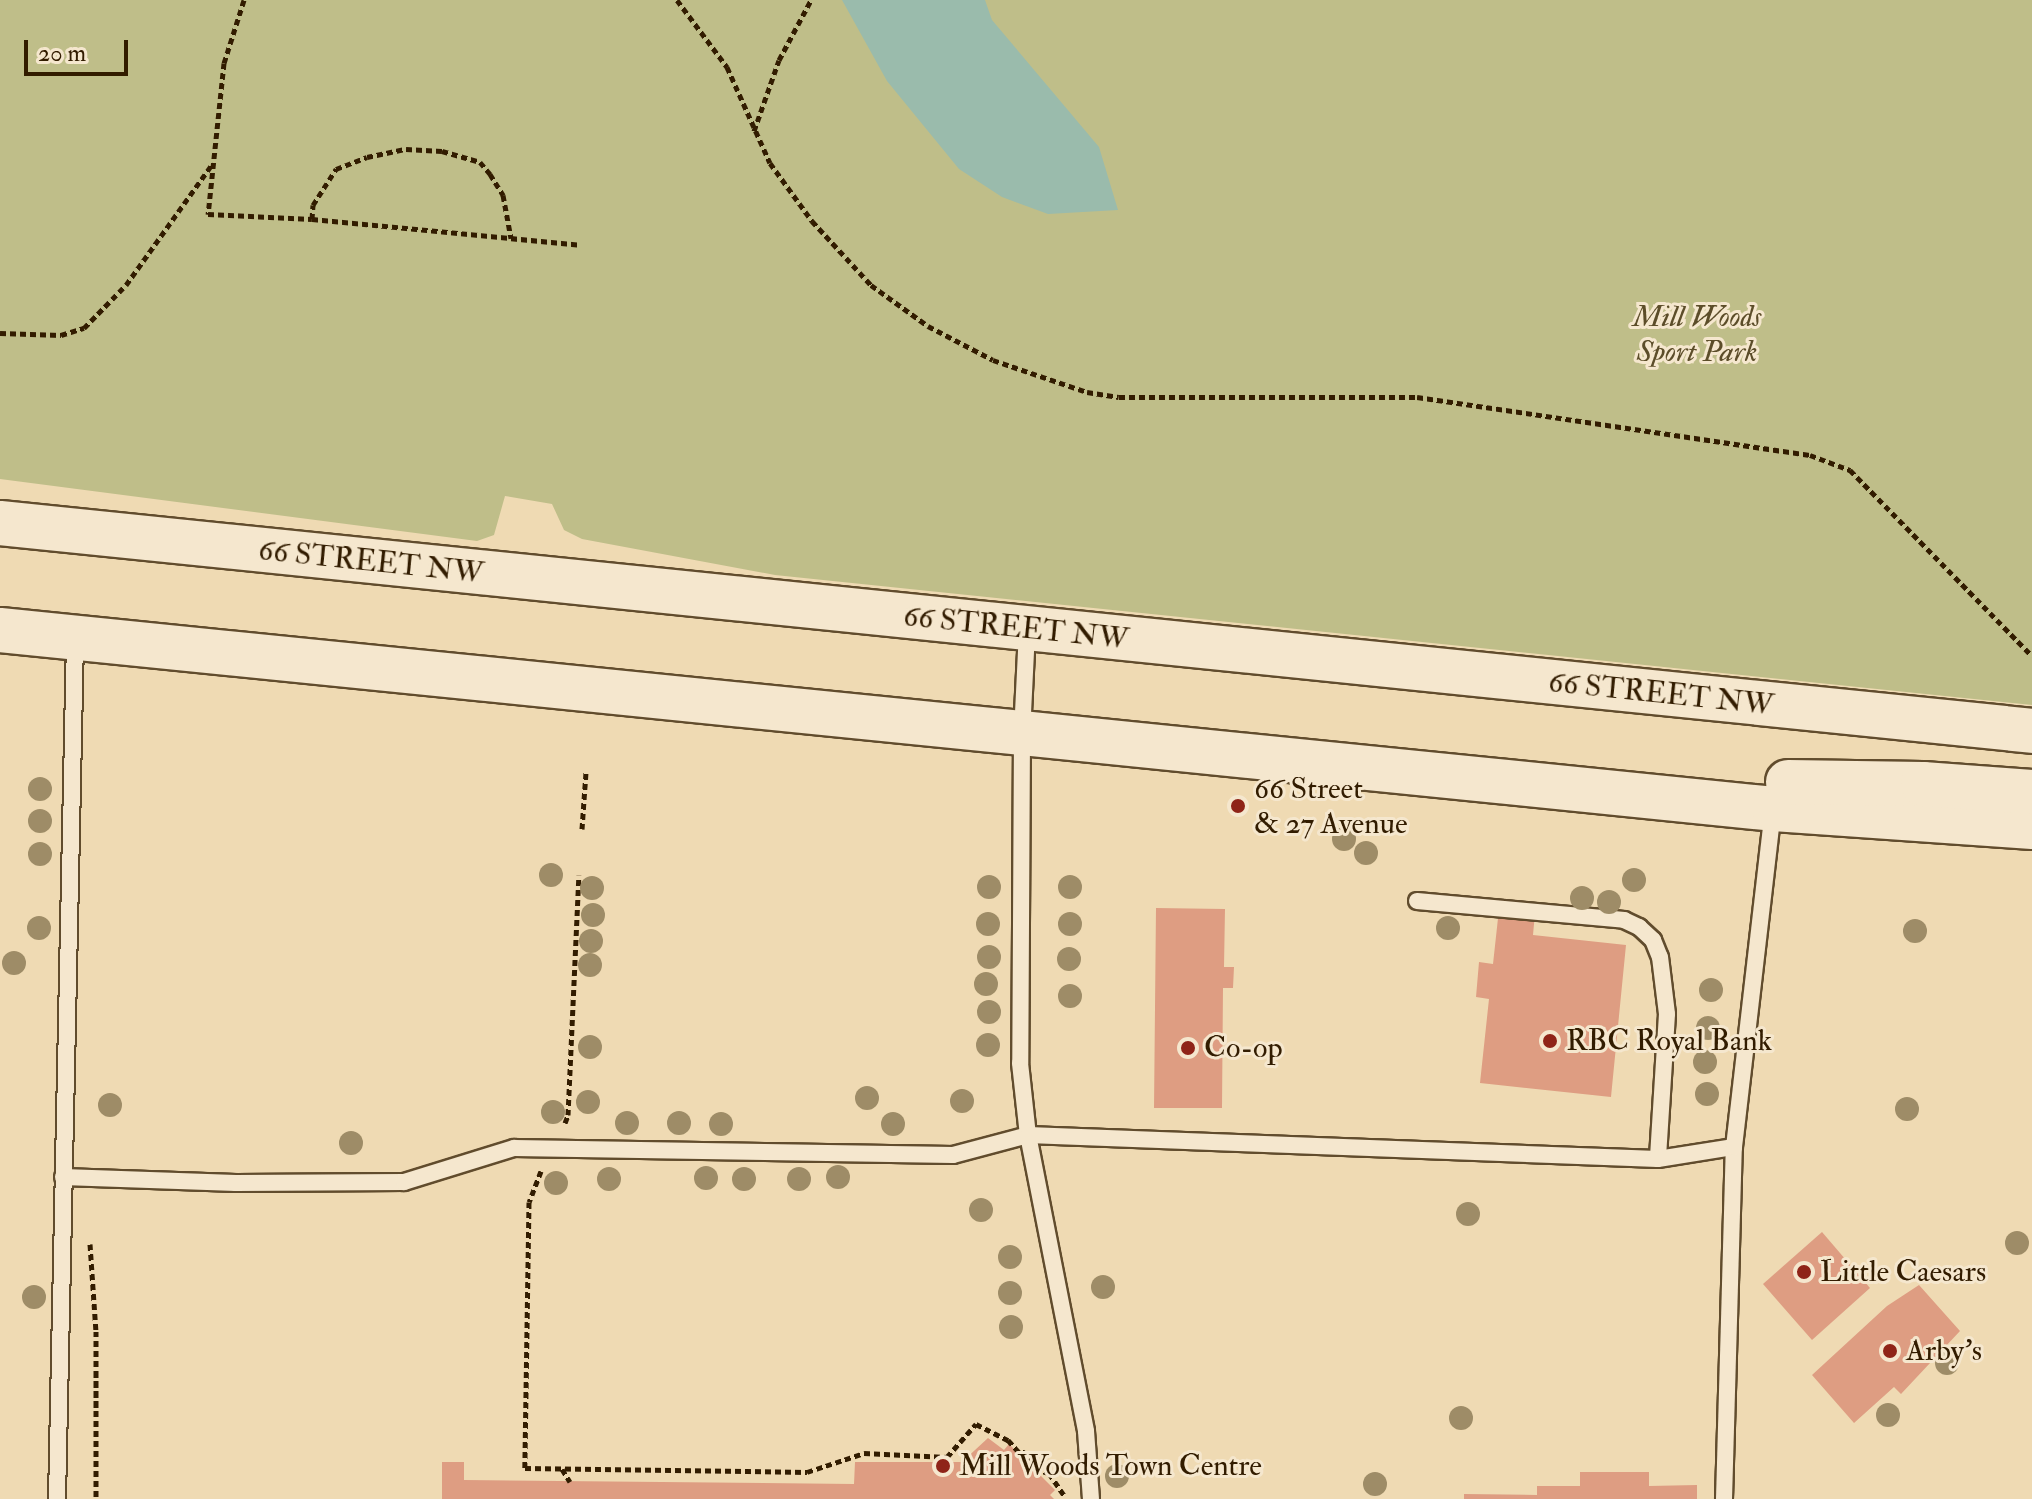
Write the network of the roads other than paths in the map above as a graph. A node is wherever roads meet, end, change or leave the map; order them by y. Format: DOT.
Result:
graph roads {
  1 [pos="0,523"];
  2 [pos="62,530"];
  3 [pos="0,550"];
  4 [pos="1027,629"];
  5 [pos="0,630"];
  6 [pos="75,637"];
  7 [pos="2032,731"];
  8 [pos="1022,734"];
  9 [pos="1466,778"];
  10 [pos="2032,792"];
  11 [pos="1774,809"];
  12 [pos="2032,827"];
  13 [pos="1417,901"];
  14 [pos="1028,1135"];
  15 [pos="1734,1147"];
  16 [pos="1658,1159"];
  17 [pos="63,1177"];
  18 [pos="57,1499"];
  19 [pos="1091,1499"];
  20 [pos="1724,1499"];
  1 -- 2 [label="main road, 66 STREET NW"];
  2 -- 3 [label="main road"];
  2 -- 4 [label="main road, 66 STREET NW"];
  4 -- 7 [label="main road, 66 STREET NW"];
  4 -- 8 [label="lane"];
  5 -- 6 [label="main road"];
  6 -- 8 [label="main road"];
  6 -- 17 [label="lane"];
  8 -- 9 [label="main road"];
  8 -- 14 [label="lane"];
  9 -- 10 [label="main road"];
  9 -- 11 [label="main road"];
  11 -- 12 [label="main road"];
  11 -- 15 [label="lane"];
  13 -- 16 [label="lane"];
  14 -- 16 [label="lane"];
  14 -- 17 [label="lane"];
  14 -- 19 [label="lane"];
  15 -- 16 [label="lane"];
  15 -- 20 [label="lane"];
  17 -- 18 [label="lane"];
}
